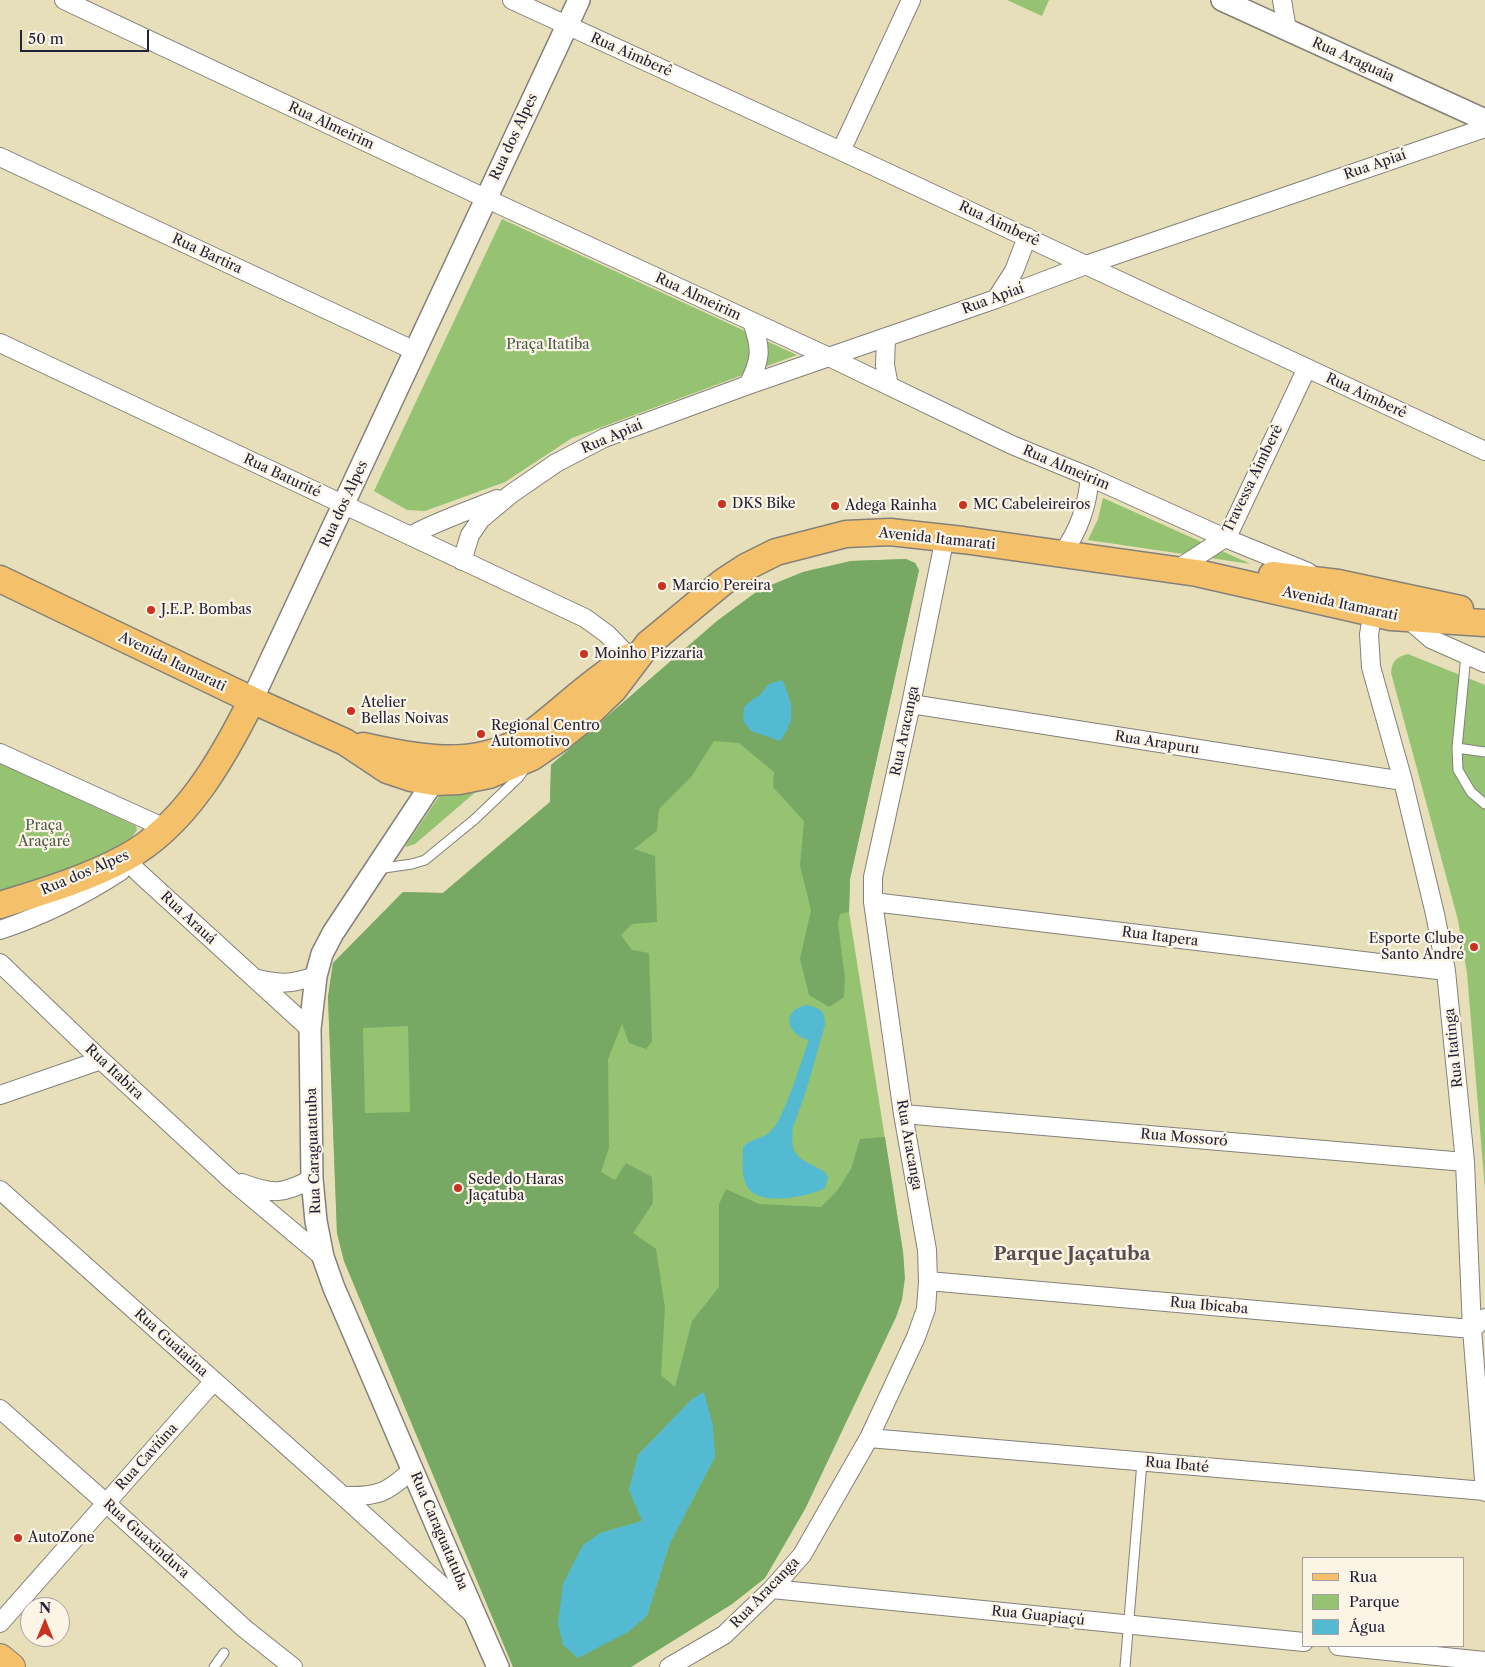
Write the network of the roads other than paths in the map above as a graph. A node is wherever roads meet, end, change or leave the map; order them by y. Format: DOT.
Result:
graph roads {
  1 [pos="64,0"];
  2 [pos="512,0"];
  3 [pos="579,0"];
  4 [pos="911,0"];
  5 [pos="1222,0"];
  6 [pos="1282,0"];
  7 [pos="566,26"];
  8 [pos="1287,30"];
  9 [pos="1485,120"];
  10 [pos="1485,128"];
  11 [pos="841,151"];
  12 [pos="0,157"];
  13 [pos="485,198"];
  14 [pos="1027,237"];
  15 [pos="1086,264"];
  16 [pos="996,298"];
  17 [pos="752,322"];
  18 [pos="886,338"];
  19 [pos="0,344"];
  20 [pos="415,351"];
  21 [pos="829,357"];
  22 [pos="1306,368"];
  23 [pos="748,385"];
  24 [pos="889,386"];
  25 [pos="1485,451"];
  26 [pos="1090,477"];
  27 [pos="511,494"];
  28 [pos="343,505"];
  29 [pos="410,536"];
  30 [pos="945,537"];
  31 [pos="1225,538"];
  32 [pos="1062,554"];
  33 [pos="462,561"];
  34 [pos="1186,572"];
  35 [pos="0,579"];
  36 [pos="1338,583"];
  37 [pos="1454,608"];
  38 [pos="1373,612"];
  39 [pos="1485,614"];
  40 [pos="1408,619"];
  41 [pos="1485,623"];
  42 [pos="637,654"];
  43 [pos="1466,655"];
  44 [pos="1485,663"];
  45 [pos="252,700"];
  46 [pos="912,704"];
  47 [pos="346,742"];
  48 [pos="1457,748"];
  49 [pos="499,751"];
  50 [pos="1485,752"];
  51 [pos="0,753"];
  52 [pos="532,758"];
  53 [pos="433,782"];
  54 [pos="1403,782"];
  55 [pos="1471,792"];
  56 [pos="1485,793"];
  57 [pos="1485,804"];
  58 [pos="164,828"];
  59 [pos="129,861"];
  60 [pos="375,869"];
  61 [pos="873,902"];
  62 [pos="0,905"];
  63 [pos="0,930"];
  64 [pos="0,963"];
  65 [pos="1446,971"];
  66 [pos="316,976"];
  67 [pos="252,977"];
  68 [pos="310,1029"];
  69 [pos="101,1060"];
  70 [pos="0,1095"];
  71 [pos="903,1114"];
  72 [pos="1465,1162"];
  73 [pos="230,1179"];
  74 [pos="312,1179"];
  75 [pos="0,1190"];
  76 [pos="323,1257"];
  77 [pos="928,1281"];
  78 [pos="1479,1324"];
  79 [pos="214,1381"];
  80 [pos="0,1409"];
  81 [pos="869,1438"];
  82 [pos="1142,1462"];
  83 [pos="413,1469"];
  84 [pos="1485,1492"];
  85 [pos="343,1496"];
  86 [pos="106,1503"];
  87 [pos="772,1589"];
  88 [pos="475,1616"];
  89 [pos="0,1623"];
  90 [pos="1130,1625"];
  91 [pos="1302,1642"];
  92 [pos="1348,1647"];
  93 [pos="224,1653"];
  94 [pos="0,1658"];
  95 [pos="1485,1660"];
  96 [pos="11,1667"];
  97 [pos="214,1667"];
  98 [pos="293,1667"];
  99 [pos="498,1667"];
  100 [pos="669,1667"];
  101 [pos="1125,1667"];
  1 -- 13 [label="street, Rua Almeirim"];
  2 -- 7 [label="street, Rua Aimberê"];
  3 -- 7 [label="street, Rua dos Alpes"];
  4 -- 11 [label="street"];
  5 -- 8 [label="street, Rua Araguaia"];
  6 -- 8 [label="street"];
  7 -- 11 [label="street, Rua Aimberê"];
  7 -- 13 [label="street, Rua dos Alpes"];
  8 -- 9 [label="street, Rua Araguaia"];
  10 -- 15 [label="street, Rua Apiaí"];
  11 -- 14 [label="street, Rua Aimberê"];
  12 -- 20 [label="street, Rua Bartira"];
  13 -- 17 [label="street, Rua Almeirim"];
  13 -- 20 [label="street, Rua dos Alpes"];
  14 -- 15 [label="street, Rua Aimberê"];
  14 -- 16 [label="street"];
  15 -- 16 [label="street, Rua Apiaí"];
  15 -- 22 [label="street, Rua Aimberê"];
  16 -- 18 [label="street, Rua Apiaí"];
  17 -- 21 [label="street, Rua Almeirim"];
  17 -- 23 [label="street"];
  18 -- 21 [label="street, Rua Apiaí"];
  18 -- 24 [label="street"];
  19 -- 28 [label="street, Rua Baturité"];
  20 -- 28 [label="street, Rua dos Alpes"];
  21 -- 23 [label="street, Rua Apiaí"];
  21 -- 24 [label="street, Rua Almeirim"];
  22 -- 25 [label="street, Rua Aimberê"];
  22 -- 31 [label="street, Travessa Aimberê"];
  23 -- 27 [label="street, Rua Apiaí"];
  24 -- 26 [label="street, Rua Almeirim"];
  26 -- 31 [label="street, Rua Almeirim"];
  26 -- 32 [label="street"];
  27 -- 29 [label="street, Rua Apiaí"];
  27 -- 33 [label="street, Rua Apiaí"];
  28 -- 29 [label="street, Rua Baturité"];
  28 -- 45 [label="street, Rua dos Alpes"];
  29 -- 33 [label="street, Rua Baturité"];
  30 -- 32 [label="main road, Avenida Itamarati"];
  30 -- 42 [label="main road, Avenida Itamarati"];
  30 -- 46 [label="street, Rua Aracanga"];
  31 -- 34 [label="street, Travessa Aimberê"];
  31 -- 36 [label="street, Rua Almeirim"];
  32 -- 34 [label="main road, Avenida Itamarati"];
  33 -- 42 [label="street, Rua Baturité"];
  34 -- 36 [label="main road, Avenida Itamarati"];
  34 -- 38 [label="main road, Avenida Itamarati"];
  35 -- 45 [label="main road, Avenida Itamarati"];
  36 -- 37 [label="main road, Avenida Itamarati"];
  37 -- 38 [label="main road"];
  37 -- 39 [label="main road, Avenida Itamarati"];
  38 -- 40 [label="main road, Avenida Itamarati"];
  38 -- 54 [label="street, Rua Itatinga"];
  40 -- 41 [label="main road, Avenida Itamarati"];
  40 -- 43 [label="street"];
  42 -- 49 [label="main road, Avenida Itamarati"];
  42 -- 52 [label="main road, Avenida Itamarati"];
  43 -- 44 [label="street"];
  43 -- 48 [label="lane"];
  45 -- 47 [label="main road, Avenida Itamarati"];
  45 -- 58 [label="main road, Rua dos Alpes"];
  46 -- 54 [label="street, Rua Arapuru"];
  46 -- 61 [label="street, Rua Aracanga"];
  47 -- 49 [label="main road, Avenida Itamarati"];
  47 -- 53 [label="main road, Avenida Itamarati"];
  48 -- 50 [label="lane"];
  48 -- 55 [label="lane"];
  49 -- 53 [label="main road"];
  51 -- 58 [label="street"];
  52 -- 53 [label="main road, Avenida Itamarati"];
  52 -- 60 [label="lane"];
  53 -- 60 [label="street, Rua Caraguatatuba"];
  54 -- 65 [label="street, Rua Itatinga"];
  55 -- 56 [label="lane"];
  55 -- 57 [label="lane"];
  58 -- 59 [label="main road, Rua dos Alpes"];
  59 -- 62 [label="main road, Rua dos Alpes"];
  59 -- 63 [label="street, Rua dos Alpes"];
  59 -- 67 [label="street, Rua Arauá"];
  60 -- 66 [label="street, Rua Caraguatatuba"];
  61 -- 65 [label="street, Rua Itapera"];
  61 -- 71 [label="street, Rua Aracanga"];
  64 -- 69 [label="street, Rua Itabira"];
  65 -- 72 [label="street, Rua Itatinga"];
  66 -- 67 [label="street"];
  66 -- 68 [label="street, Rua Caraguatatuba"];
  67 -- 68 [label="street, Rua Arauá"];
  68 -- 74 [label="street, Rua Caraguatatuba"];
  69 -- 70 [label="street"];
  69 -- 73 [label="street, Rua Itabira"];
  71 -- 72 [label="street, Rua Mossoró"];
  71 -- 77 [label="street, Rua Aracanga"];
  72 -- 78 [label="street, Rua Itatinga"];
  73 -- 74 [label="street, Rua Itabira"];
  73 -- 76 [label="street, Rua Itabira"];
  74 -- 76 [label="street, Rua Caraguatatuba"];
  75 -- 79 [label="street, Rua Guaiaúna"];
  76 -- 83 [label="street, Rua Caraguatatuba"];
  77 -- 78 [label="street, Rua Ibicaba"];
  77 -- 81 [label="street, Rua Aracanga"];
  78 -- 84 [label="street, Rua Itatinga"];
  79 -- 85 [label="street, Rua Guaiaúna"];
  79 -- 86 [label="street, Rua Caviúna"];
  80 -- 86 [label="street, Rua Guaxinduva"];
  81 -- 82 [label="street, Rua Ibaté"];
  81 -- 87 [label="street, Rua Aracanga"];
  82 -- 84 [label="street, Rua Ibaté"];
  82 -- 90 [label="lane"];
  83 -- 85 [label="street"];
  83 -- 88 [label="street, Rua Caraguatatuba"];
  85 -- 88 [label="street, Rua Guaiaúna"];
  86 -- 89 [label="street, Rua Caviúna"];
  86 -- 98 [label="street, Rua Guaxinduva"];
  87 -- 90 [label="street, Rua Guapiaçú"];
  87 -- 100 [label="street, Rua Aracanga"];
  88 -- 99 [label="street, Rua Caraguatatuba"];
  90 -- 91 [label="street, Rua Guapiaçú"];
  90 -- 101 [label="lane"];
  92 -- 95 [label="street"];
  93 -- 97 [label="lane"];
  94 -- 96 [label="highway"];
}
